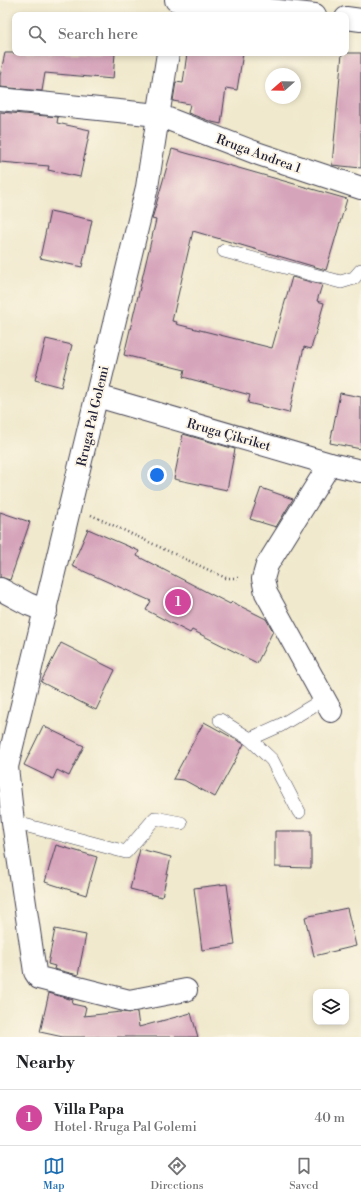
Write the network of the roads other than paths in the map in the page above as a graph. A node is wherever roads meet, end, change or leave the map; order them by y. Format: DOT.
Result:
graph roads {
  1 [pos="176,0"];
  2 [pos="277,5"];
  3 [pos="174,12"];
  4 [pos="304,12"];
  5 [pos="349,18"];
  6 [pos="361,20"];
  7 [pos="168,56"];
  8 [pos="0,99"];
  9 [pos="158,115"];
  10 [pos="361,188"];
  11 [pos="224,251"];
  12 [pos="361,270"];
  13 [pos="97,396"];
  14 [pos="330,464"];
  15 [pos="361,471"];
  16 [pos="0,589"];
  17 [pos="46,611"];
  18 [pos="327,705"];
  19 [pos="220,720"];
  20 [pos="250,739"];
  21 [pos="4,770"];
  22 [pos="299,812"];
  23 [pos="13,822"];
  24 [pos="181,823"];
  25 [pos="186,990"];
  1 -- 2 [label="street"];
  1 -- 3 [label="street"];
  2 -- 4 [label="street"];
  5 -- 6 [label="street"];
  7 -- 9 [label="street, Rruga Pal Golemi"];
  8 -- 9 [label="street, Rruga Andrea 1"];
  9 -- 10 [label="street, Rruga Andrea 1"];
  9 -- 13 [label="street, Rruga Pal Golemi"];
  11 -- 12 [label="lane"];
  13 -- 14 [label="street, Rruga Çikriket"];
  13 -- 17 [label="street, Rruga Pal Golemi"];
  14 -- 15 [label="street, Rruga Çikriket"];
  14 -- 18 [label="street"];
  16 -- 17 [label="street"];
  17 -- 21 [label="street, Rruga Pal Golemi"];
  18 -- 20 [label="lane"];
  19 -- 20 [label="lane"];
  20 -- 22 [label="lane"];
  21 -- 23 [label="street"];
  23 -- 24 [label="lane"];
  23 -- 25 [label="street"];
}
